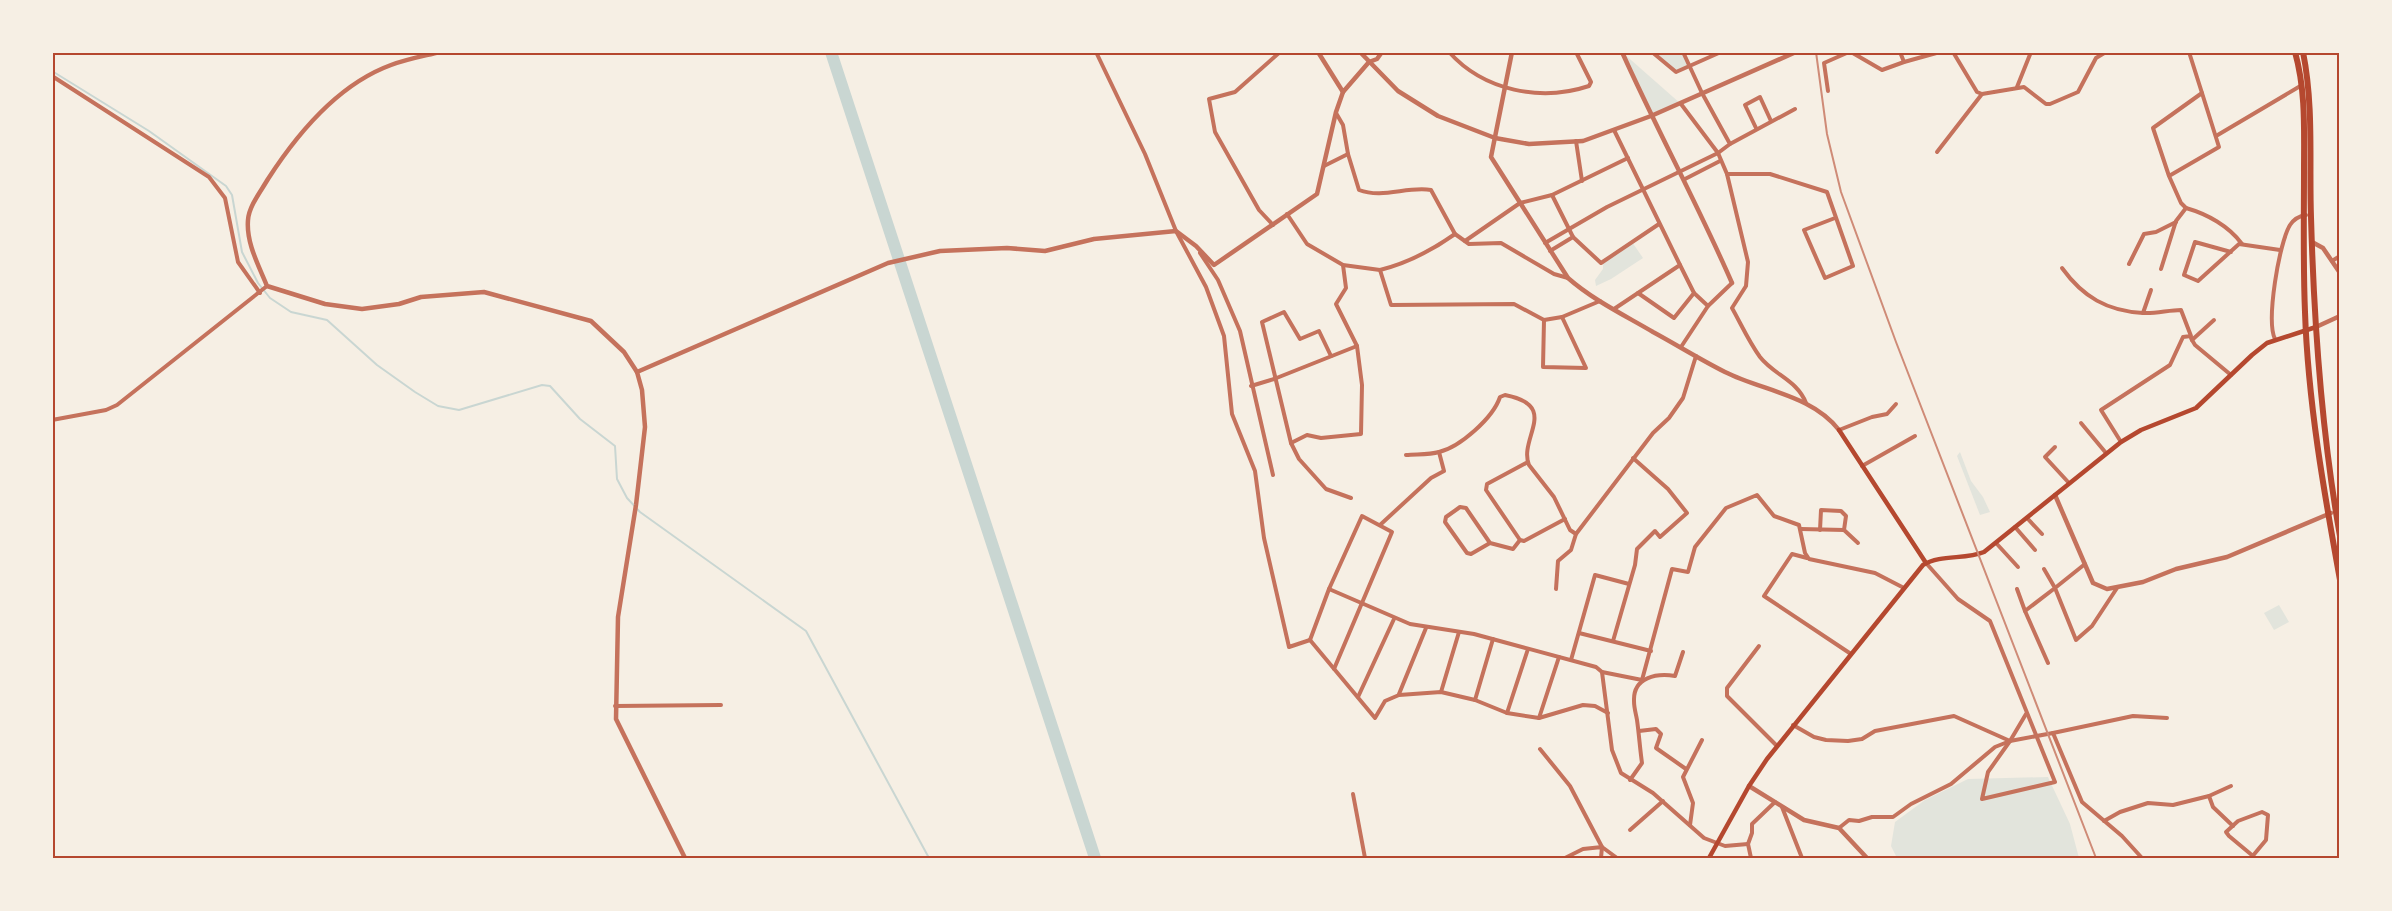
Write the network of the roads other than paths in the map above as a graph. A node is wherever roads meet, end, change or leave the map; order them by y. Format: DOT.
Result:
graph roads {
  1 [pos="440,52"];
  2 [pos="1096,52"];
  3 [pos="1280,52"];
  4 [pos="1318,52"];
  5 [pos="1360,52"];
  6 [pos="1382,52"];
  7 [pos="1449,52"];
  8 [pos="1512,52"];
  9 [pos="1576,52"];
  10 [pos="1622,52"];
  11 [pos="1652,52"];
  12 [pos="1683,52"];
  13 [pos="1722,52"];
  14 [pos="1796,52"];
  15 [pos="1850,52"];
  16 [pos="1900,52"];
  17 [pos="1940,52"];
  18 [pos="1953,52"];
  19 [pos="2031,52"];
  20 [pos="2106,52"];
  21 [pos="2188,52"];
  22 [pos="2295,52"];
  23 [pos="2302,52"];
  24 [pos="2095,55"];
  25 [pos="1369,62"];
  26 [pos="1904,62"];
  27 [pos="1689,66"];
  28 [pos="52,76"];
  29 [pos="2302,85"];
  30 [pos="1505,87"];
  31 [pos="2017,87"];
  32 [pos="1828,91"];
  33 [pos="1343,92"];
  34 [pos="1702,93"];
  35 [pos="2202,93"];
  36 [pos="1982,94"];
  37 [pos="1682,104"];
  38 [pos="1795,110"];
  39 [pos="1336,112"];
  40 [pos="1651,116"];
  41 [pos="1771,121"];
  42 [pos="1756,128"];
  43 [pos="1614,130"];
  44 [pos="2216,136"];
  45 [pos="1495,138"];
  46 [pos="1576,141"];
  47 [pos="1730,144"];
  48 [pos="1937,152"];
  49 [pos="1718,153"];
  50 [pos="1348,154"];
  51 [pos="1628,159"];
  52 [pos="1720,161"];
  53 [pos="1324,166"];
  54 [pos="1681,172"];
  55 [pos="1727,174"];
  56 [pos="2169,176"];
  57 [pos="1685,179"];
  58 [pos="1582,181"];
  59 [pos="1644,190"];
  60 [pos="1552,195"];
  61 [pos="1520,203"];
  62 [pos="2186,208"];
  63 [pos="1287,214"];
  64 [pos="2308,214"];
  65 [pos="1835,218"];
  66 [pos="2176,221"];
  67 [pos="1659,224"];
  68 [pos="1273,225"];
  69 [pos="1569,230"];
  70 [pos="1176,231"];
  71 [pos="1455,234"];
  72 [pos="1573,237"];
  73 [pos="1465,241"];
  74 [pos="2312,242"];
  75 [pos="1545,243"];
  76 [pos="2242,245"];
  77 [pos="1196,246"];
  78 [pos="2280,250"];
  79 [pos="1550,251"];
  80 [pos="2231,252"];
  81 [pos="2340,256"];
  82 [pos="2332,261"];
  83 [pos="2129,264"];
  84 [pos="1343,265"];
  85 [pos="1680,265"];
  86 [pos="2062,268"];
  87 [pos="2162,269"];
  88 [pos="1380,270"];
  89 [pos="2340,273"];
  90 [pos="1568,278"];
  91 [pos="1732,283"];
  92 [pos="267,286"];
  93 [pos="2151,290"];
  94 [pos="261,292"];
  95 [pos="1638,292"];
  96 [pos="1694,293"];
  97 [pos="1601,301"];
  98 [pos="1708,306"];
  99 [pos="1614,309"];
  100 [pos="2143,313"];
  101 [pos="2340,316"];
  102 [pos="1562,317"];
  103 [pos="1544,320"];
  104 [pos="2214,320"];
  105 [pos="2316,327"];
  106 [pos="2306,329"];
  107 [pos="2191,338"];
  108 [pos="2275,339"];
  109 [pos="1357,346"];
  110 [pos="1681,347"];
  111 [pos="1331,356"];
  112 [pos="1696,356"];
  113 [pos="637,372"];
  114 [pos="2231,375"];
  115 [pos="1274,379"];
  116 [pos="1251,386"];
  117 [pos="1806,404"];
  118 [pos="1896,404"];
  119 [pos="52,420"];
  120 [pos="2081,423"];
  121 [pos="1839,430"];
  122 [pos="1915,436"];
  123 [pos="2121,442"];
  124 [pos="1291,443"];
  125 [pos="2055,447"];
  126 [pos="1439,452"];
  127 [pos="2106,453"];
  128 [pos="1406,455"];
  129 [pos="1633,458"];
  130 [pos="1528,462"];
  131 [pos="1862,466"];
  132 [pos="1273,476"];
  133 [pos="2069,483"];
  134 [pos="2340,485"];
  135 [pos="2332,488"];
  136 [pos="2055,495"];
  137 [pos="1351,498"];
  138 [pos="2335,511"];
  139 [pos="2328,514"];
  140 [pos="2027,518"];
  141 [pos="1564,519"];
  142 [pos="1380,525"];
  143 [pos="2015,527"];
  144 [pos="1801,529"];
  145 [pos="1820,530"];
  146 [pos="1844,530"];
  147 [pos="1576,534"];
  148 [pos="2042,534"];
  149 [pos="2340,536"];
  150 [pos="1520,540"];
  151 [pos="1490,543"];
  152 [pos="1858,543"];
  153 [pos="1996,543"];
  154 [pos="2036,550"];
  155 [pos="1809,559"];
  156 [pos="1926,563"];
  157 [pos="2085,564"];
  158 [pos="2018,567"];
  159 [pos="2044,569"];
  160 [pos="2340,580"];
  161 [pos="1629,584"];
  162 [pos="1904,588"];
  163 [pos="2055,588"];
  164 [pos="2117,588"];
  165 [pos="1329,589"];
  166 [pos="1556,589"];
  167 [pos="2017,589"];
  168 [pos="1361,604"];
  169 [pos="2025,611"];
  170 [pos="1394,619"];
  171 [pos="1426,628"];
  172 [pos="1459,632"];
  173 [pos="1579,633"];
  174 [pos="1493,639"];
  175 [pos="1310,640"];
  176 [pos="1613,641"];
  177 [pos="1759,646"];
  178 [pos="1528,649"];
  179 [pos="1651,651"];
  180 [pos="1683,652"];
  181 [pos="1851,654"];
  182 [pos="1559,657"];
  183 [pos="1571,660"];
  184 [pos="2048,663"];
  185 [pos="1334,670"];
  186 [pos="1602,672"];
  187 [pos="1642,680"];
  188 [pos="1441,692"];
  189 [pos="1399,695"];
  190 [pos="1358,698"];
  191 [pos="1475,700"];
  192 [pos="721,705"];
  193 [pos="615,706"];
  194 [pos="1608,712"];
  195 [pos="1507,713"];
  196 [pos="2026,713"];
  197 [pos="1539,718"];
  198 [pos="2167,718"];
  199 [pos="1793,725"];
  200 [pos="1639,731"];
  201 [pos="2053,733"];
  202 [pos="2036,737"];
  203 [pos="1702,740"];
  204 [pos="2010,741"];
  205 [pos="1776,746"];
  206 [pos="1540,749"];
  207 [pos="1686,769"];
  208 [pos="1630,780"];
  209 [pos="1749,786"];
  210 [pos="2231,786"];
  211 [pos="1353,794"];
  212 [pos="2210,796"];
  213 [pos="1663,801"];
  214 [pos="1775,802"];
  215 [pos="1781,806"];
  216 [pos="2104,821"];
  217 [pos="1690,826"];
  218 [pos="2233,826"];
  219 [pos="1839,828"];
  220 [pos="1630,830"];
  221 [pos="1748,844"];
  222 [pos="1718,845"];
  223 [pos="1602,847"];
  224 [pos="2252,857"];
  225 [pos="685,858"];
  226 [pos="1365,858"];
  227 [pos="1564,858"];
  228 [pos="1601,858"];
  229 [pos="1617,858"];
  230 [pos="1709,858"];
  231 [pos="1751,858"];
  232 [pos="1802,858"];
  233 [pos="1867,858"];
  234 [pos="2142,858"];
  1 -- 92 [label="street"];
  2 -- 70 [label="street"];
  3 -- 68 [label="street"];
  4 -- 33 [label="street"];
  5 -- 25 [label="street"];
  6 -- 25 [label="street"];
  7 -- 30 [label="street"];
  8 -- 30 [label="street"];
  9 -- 30 [label="street"];
  10 -- 40 [label="street"];
  11 -- 27 [label="street"];
  12 -- 27 [label="street"];
  13 -- 27 [label="street"];
  14 -- 34 [label="street"];
  15 -- 26 [label="street"];
  15 -- 32 [label="street"];
  16 -- 26 [label="street"];
  17 -- 26 [label="street"];
  18 -- 36 [label="street"];
  19 -- 31 [label="street"];
  20 -- 24 [label="street"];
  21 -- 35 [label="street"];
  22 -- 29 [label="highway"];
  23 -- 64 [label="highway"];
  24 -- 31 [label="street"];
  25 -- 33 [label="street"];
  25 -- 45 [label="street"];
  27 -- 34 [label="street"];
  28 -- 94 [label="street"];
  29 -- 44 [label="street"];
  29 -- 64 [label="highway"];
  30 -- 45 [label="street"];
  31 -- 36 [label="street"];
  33 -- 39 [label="street"];
  34 -- 37 [label="street"];
  34 -- 47 [label="street"];
  35 -- 44 [label="street"];
  35 -- 56 [label="street"];
  36 -- 48 [label="street"];
  37 -- 40 [label="street"];
  37 -- 49 [label="street"];
  38 -- 41 [label="street"];
  39 -- 50 [label="street"];
  39 -- 53 [label="street"];
  40 -- 43 [label="street"];
  40 -- 54 [label="street"];
  41 -- 42 [label="street"];
  41 -- 42 [label="street"];
  42 -- 47 [label="street"];
  43 -- 46 [label="street"];
  43 -- 51 [label="street"];
  44 -- 56 [label="street"];
  45 -- 46 [label="street"];
  45 -- 61 [label="street"];
  46 -- 58 [label="street"];
  47 -- 49 [label="street"];
  49 -- 52 [label="street"];
  49 -- 54 [label="street"];
  50 -- 53 [label="street"];
  50 -- 71 [label="street"];
  51 -- 58 [label="street"];
  51 -- 59 [label="street"];
  52 -- 55 [label="street"];
  52 -- 57 [label="street"];
  53 -- 63 [label="street"];
  54 -- 57 [label="street"];
  54 -- 59 [label="street"];
  55 -- 65 [label="street"];
  55 -- 117 [label="street"];
  56 -- 62 [label="street"];
  57 -- 91 [label="street"];
  58 -- 60 [label="street"];
  59 -- 67 [label="street"];
  59 -- 69 [label="street"];
  60 -- 61 [label="street"];
  60 -- 69 [label="street"];
  61 -- 73 [label="street"];
  61 -- 75 [label="street"];
  62 -- 66 [label="street"];
  62 -- 76 [label="street"];
  63 -- 68 [label="street"];
  63 -- 84 [label="street"];
  64 -- 74 [label="highway"];
  64 -- 78 [label="street"];
  64 -- 106 [label="highway"];
  65 -- 65 [label="street"];
  66 -- 83 [label="street"];
  66 -- 87 [label="street"];
  67 -- 72 [label="street"];
  67 -- 85 [label="street"];
  68 -- 77 [label="street"];
  69 -- 72 [label="street"];
  69 -- 75 [label="street"];
  70 -- 77 [label="street"];
  70 -- 113 [label="street"];
  70 -- 175 [label="street"];
  71 -- 73 [label="street"];
  71 -- 88 [label="street"];
  72 -- 79 [label="street"];
  73 -- 90 [label="street"];
  74 -- 82 [label="street"];
  74 -- 105 [label="highway"];
  75 -- 79 [label="street"];
  76 -- 78 [label="street"];
  76 -- 80 [label="street"];
  77 -- 116 [label="street"];
  78 -- 108 [label="street"];
  79 -- 90 [label="street"];
  80 -- 80 [label="street"];
  81 -- 82 [label="street"];
  82 -- 89 [label="street"];
  84 -- 88 [label="street"];
  84 -- 109 [label="street"];
  85 -- 95 [label="street"];
  85 -- 96 [label="street"];
  86 -- 100 [label="street"];
  88 -- 103 [label="street"];
  90 -- 97 [label="street"];
  91 -- 98 [label="street"];
  92 -- 94 [label="street"];
  92 -- 113 [label="street"];
  93 -- 100 [label="street"];
  94 -- 119 [label="street"];
  95 -- 96 [label="street"];
  95 -- 99 [label="street"];
  96 -- 98 [label="street"];
  97 -- 99 [label="street"];
  97 -- 102 [label="street"];
  98 -- 110 [label="street"];
  99 -- 110 [label="street"];
  100 -- 107 [label="street"];
  101 -- 105 [label="street"];
  102 -- 103 [label="street"];
  102 -- 103 [label="street"];
  104 -- 107 [label="street"];
  105 -- 106 [label="main road"];
  105 -- 135 [label="highway"];
  106 -- 108 [label="main road"];
  106 -- 139 [label="highway"];
  107 -- 114 [label="street"];
  107 -- 123 [label="street"];
  108 -- 114 [label="main road"];
  109 -- 111 [label="street"];
  109 -- 124 [label="street"];
  110 -- 112 [label="street"];
  111 -- 115 [label="street"];
  111 -- 115 [label="street"];
  112 -- 117 [label="street"];
  112 -- 129 [label="street"];
  113 -- 193 [label="street"];
  114 -- 123 [label="main road"];
  115 -- 116 [label="street"];
  115 -- 124 [label="street"];
  116 -- 132 [label="street"];
  117 -- 121 [label="street"];
  118 -- 121 [label="street"];
  120 -- 127 [label="street"];
  121 -- 131 [label="main road"];
  122 -- 131 [label="street"];
  123 -- 127 [label="main road"];
  124 -- 137 [label="street"];
  125 -- 133 [label="street"];
  126 -- 128 [label="street"];
  126 -- 130 [label="street"];
  126 -- 142 [label="street"];
  127 -- 133 [label="main road"];
  129 -- 147 [label="street"];
  129 -- 161 [label="street"];
  130 -- 141 [label="street"];
  130 -- 150 [label="street"];
  131 -- 156 [label="main road"];
  133 -- 136 [label="main road"];
  134 -- 135 [label="street"];
  135 -- 138 [label="highway"];
  136 -- 140 [label="main road"];
  136 -- 157 [label="street"];
  138 -- 139 [label="street"];
  138 -- 149 [label="highway"];
  139 -- 160 [label="highway"];
  139 -- 164 [label="street"];
  140 -- 143 [label="main road"];
  140 -- 148 [label="street"];
  141 -- 147 [label="street"];
  141 -- 150 [label="street"];
  142 -- 165 [label="street"];
  142 -- 168 [label="street"];
  143 -- 153 [label="main road"];
  143 -- 154 [label="street"];
  144 -- 145 [label="street"];
  144 -- 155 [label="street"];
  144 -- 179 [label="street"];
  145 -- 146 [label="street"];
  145 -- 146 [label="street"];
  146 -- 152 [label="street"];
  147 -- 166 [label="street"];
  150 -- 151 [label="street"];
  151 -- 151 [label="street"];
  153 -- 156 [label="main road"];
  153 -- 158 [label="street"];
  155 -- 162 [label="street"];
  155 -- 181 [label="street"];
  156 -- 162 [label="main road"];
  156 -- 196 [label="street"];
  157 -- 163 [label="street"];
  157 -- 164 [label="street"];
  159 -- 163 [label="street"];
  161 -- 173 [label="street"];
  161 -- 176 [label="street"];
  162 -- 181 [label="main road"];
  163 -- 164 [label="street"];
  163 -- 169 [label="street"];
  165 -- 168 [label="street"];
  165 -- 175 [label="street"];
  167 -- 169 [label="street"];
  168 -- 170 [label="street"];
  168 -- 185 [label="street"];
  169 -- 184 [label="street"];
  170 -- 171 [label="street"];
  170 -- 190 [label="street"];
  171 -- 172 [label="street"];
  171 -- 189 [label="street"];
  172 -- 174 [label="street"];
  172 -- 188 [label="street"];
  173 -- 176 [label="street"];
  173 -- 183 [label="street"];
  174 -- 178 [label="street"];
  174 -- 191 [label="street"];
  175 -- 185 [label="street"];
  176 -- 179 [label="street"];
  177 -- 205 [label="street"];
  178 -- 182 [label="street"];
  178 -- 195 [label="street"];
  179 -- 187 [label="street"];
  180 -- 187 [label="street"];
  181 -- 199 [label="main road"];
  182 -- 183 [label="street"];
  182 -- 197 [label="street"];
  183 -- 186 [label="street"];
  185 -- 190 [label="street"];
  186 -- 187 [label="street"];
  186 -- 194 [label="street"];
  187 -- 200 [label="street"];
  188 -- 189 [label="street"];
  188 -- 191 [label="street"];
  189 -- 190 [label="street"];
  191 -- 195 [label="street"];
  192 -- 193 [label="street"];
  193 -- 225 [label="street"];
  194 -- 197 [label="street"];
  194 -- 208 [label="street"];
  195 -- 197 [label="street"];
  196 -- 202 [label="street"];
  196 -- 204 [label="street"];
  198 -- 201 [label="street"];
  199 -- 204 [label="street"];
  199 -- 205 [label="main road"];
  200 -- 207 [label="street"];
  200 -- 208 [label="street"];
  201 -- 202 [label="street"];
  201 -- 216 [label="street"];
  202 -- 204 [label="street"];
  202 -- 204 [label="street"];
  203 -- 207 [label="street"];
  204 -- 219 [label="street"];
  205 -- 209 [label="main road"];
  206 -- 223 [label="street"];
  207 -- 217 [label="street"];
  208 -- 213 [label="street"];
  209 -- 214 [label="street"];
  209 -- 222 [label="main road"];
  210 -- 212 [label="street"];
  211 -- 226 [label="street"];
  212 -- 216 [label="street"];
  212 -- 218 [label="street"];
  213 -- 217 [label="street"];
  213 -- 220 [label="street"];
  214 -- 215 [label="street"];
  214 -- 221 [label="street"];
  215 -- 219 [label="street"];
  215 -- 232 [label="street"];
  216 -- 234 [label="street"];
  217 -- 222 [label="street"];
  218 -- 224 [label="street"];
  218 -- 224 [label="street"];
  219 -- 233 [label="street"];
  221 -- 222 [label="street"];
  221 -- 231 [label="street"];
  222 -- 230 [label="main road"];
  223 -- 227 [label="street"];
  223 -- 228 [label="street"];
  223 -- 229 [label="street"];
}
